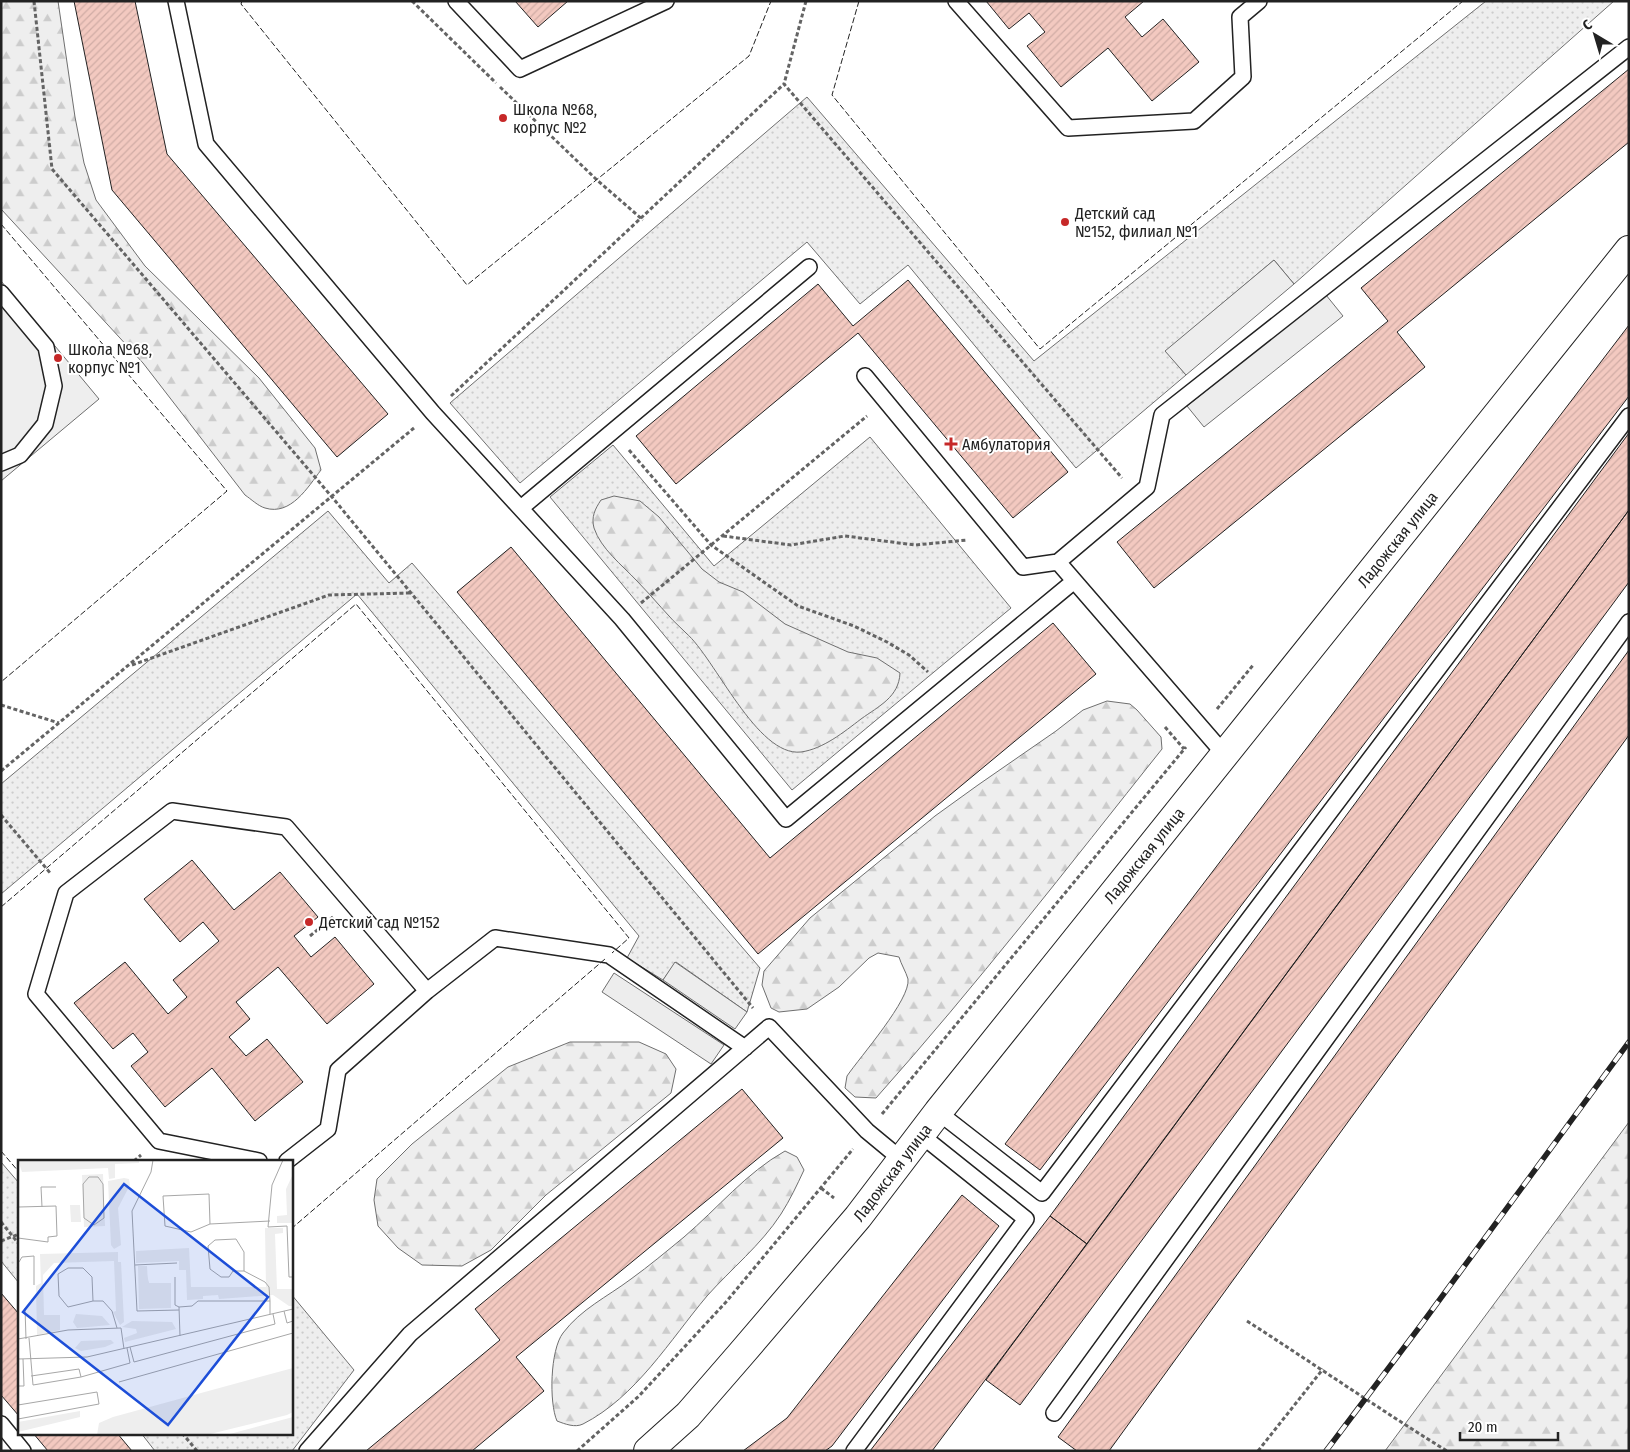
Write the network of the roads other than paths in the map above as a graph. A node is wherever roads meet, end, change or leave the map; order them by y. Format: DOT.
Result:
graph roads {
  1 [pos="176,1"];
  2 [pos="456,1"];
  3 [pos="666,1"];
  4 [pos="956,1"];
  5 [pos="1259,1"];
  6 [pos="1629,47"];
  7 [pos="1629,250"];
  8 [pos="808,266"];
  9 [pos="1,293"];
  10 [pos="865,376"];
  11 [pos="1629,416"];
  12 [pos="1,463"];
  13 [pos="521,508"];
  14 [pos="1058,562"];
  15 [pos="1073,582"];
  16 [pos="1629,622"];
  17 [pos="1226,756"];
  18 [pos="427,991"];
  19 [pos="745,1048"];
  20 [pos="938,1112"];
  21 [pos="921,1135"];
  22 [pos="254,1160"];
  23 [pos="288,1160"];
  24 [pos="902,1160"];
  25 [pos="1054,1413"];
  26 [pos="1,1424"];
  27 [pos="24,1451"];
  28 [pos="307,1451"];
  29 [pos="648,1451"];
  30 [pos="854,1451"];
  1 -- 13 [label="lane"];
  2 -- 3 [label="lane"];
  4 -- 5 [label="lane"];
  6 -- 14 [label="lane"];
  7 -- 17 [label="street, Ладожская улица"];
  8 -- 13 [label="lane"];
  9 -- 12 [label="lane"];
  10 -- 14 [label="lane"];
  11 -- 20 [label="lane"];
  13 -- 15 [label="lane"];
  14 -- 15 [label="lane"];
  15 -- 17 [label="lane"];
  16 -- 25 [label="lane"];
  17 -- 20 [label="street, Ладожская улица"];
  18 -- 19 [label="lane"];
  18 -- 22 [label="lane"];
  18 -- 23 [label="lane"];
  19 -- 24 [label="lane"];
  19 -- 28 [label="lane"];
  20 -- 21 [label="street, Ладожская улица"];
  21 -- 24 [label="street, Ладожская улица"];
  21 -- 30 [label="lane"];
  24 -- 29 [label="street, Ладожская улица"];
  26 -- 27 [label="lane"];
}
